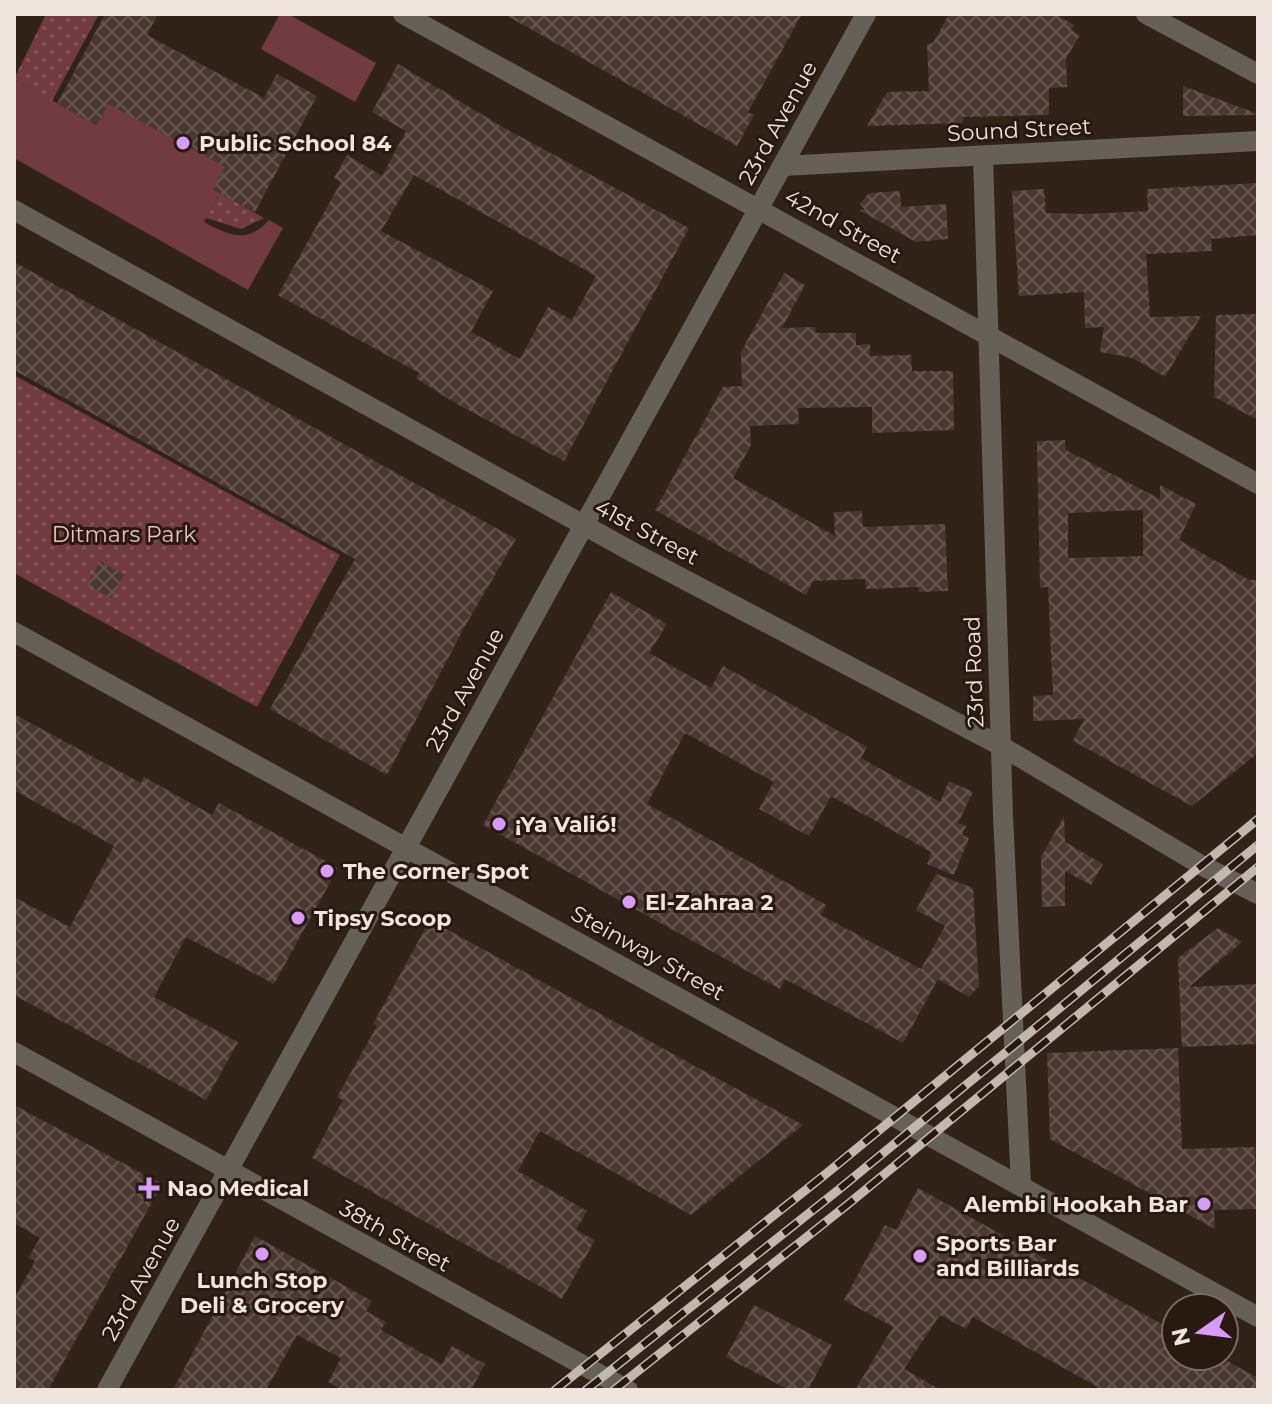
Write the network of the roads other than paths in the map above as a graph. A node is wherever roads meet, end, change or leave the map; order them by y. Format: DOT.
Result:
graph roads {
  1 [pos="403,14"];
  2 [pos="866,14"];
  3 [pos="1146,14"];
  4 [pos="1258,74"];
  5 [pos="1258,141"];
  6 [pos="983,156"];
  7 [pos="782,166"];
  8 [pos="759,207"];
  9 [pos="14,210"];
  10 [pos="988,334"];
  11 [pos="1258,484"];
  12 [pos="584,525"];
  13 [pos="14,632"];
  14 [pos="1001,746"];
  15 [pos="405,848"];
  16 [pos="1258,894"];
  17 [pos="14,1052"];
  18 [pos="228,1170"];
  19 [pos="1021,1185"];
  20 [pos="1258,1317"];
  21 [pos="107,1390"];
  22 [pos="628,1390"];
  1 -- 8 [label="street, 42nd Street"];
  2 -- 7 [label="street, 23rd Avenue"];
  3 -- 4 [label="street"];
  5 -- 6 [label="street, Sound Street"];
  6 -- 7 [label="street, Sound Street"];
  6 -- 10 [label="street, 23rd Road"];
  7 -- 8 [label="street, 23rd Avenue"];
  8 -- 10 [label="street, 42nd Street"];
  8 -- 12 [label="street, 23rd Avenue"];
  9 -- 12 [label="street, 41st Street"];
  10 -- 11 [label="street, 42nd Street"];
  10 -- 14 [label="street, 23rd Road"];
  12 -- 14 [label="street, 41st Street"];
  12 -- 15 [label="street, 23rd Avenue"];
  13 -- 15 [label="street, Steinway Street"];
  14 -- 16 [label="street, 41st Street"];
  14 -- 19 [label="street, 23rd Road"];
  15 -- 18 [label="street, 23rd Avenue"];
  15 -- 19 [label="street, Steinway Street"];
  17 -- 18 [label="street, 38th Street"];
  18 -- 21 [label="street, 23rd Avenue"];
  18 -- 22 [label="street, 38th Street"];
  19 -- 20 [label="street, Steinway Street"];
}
